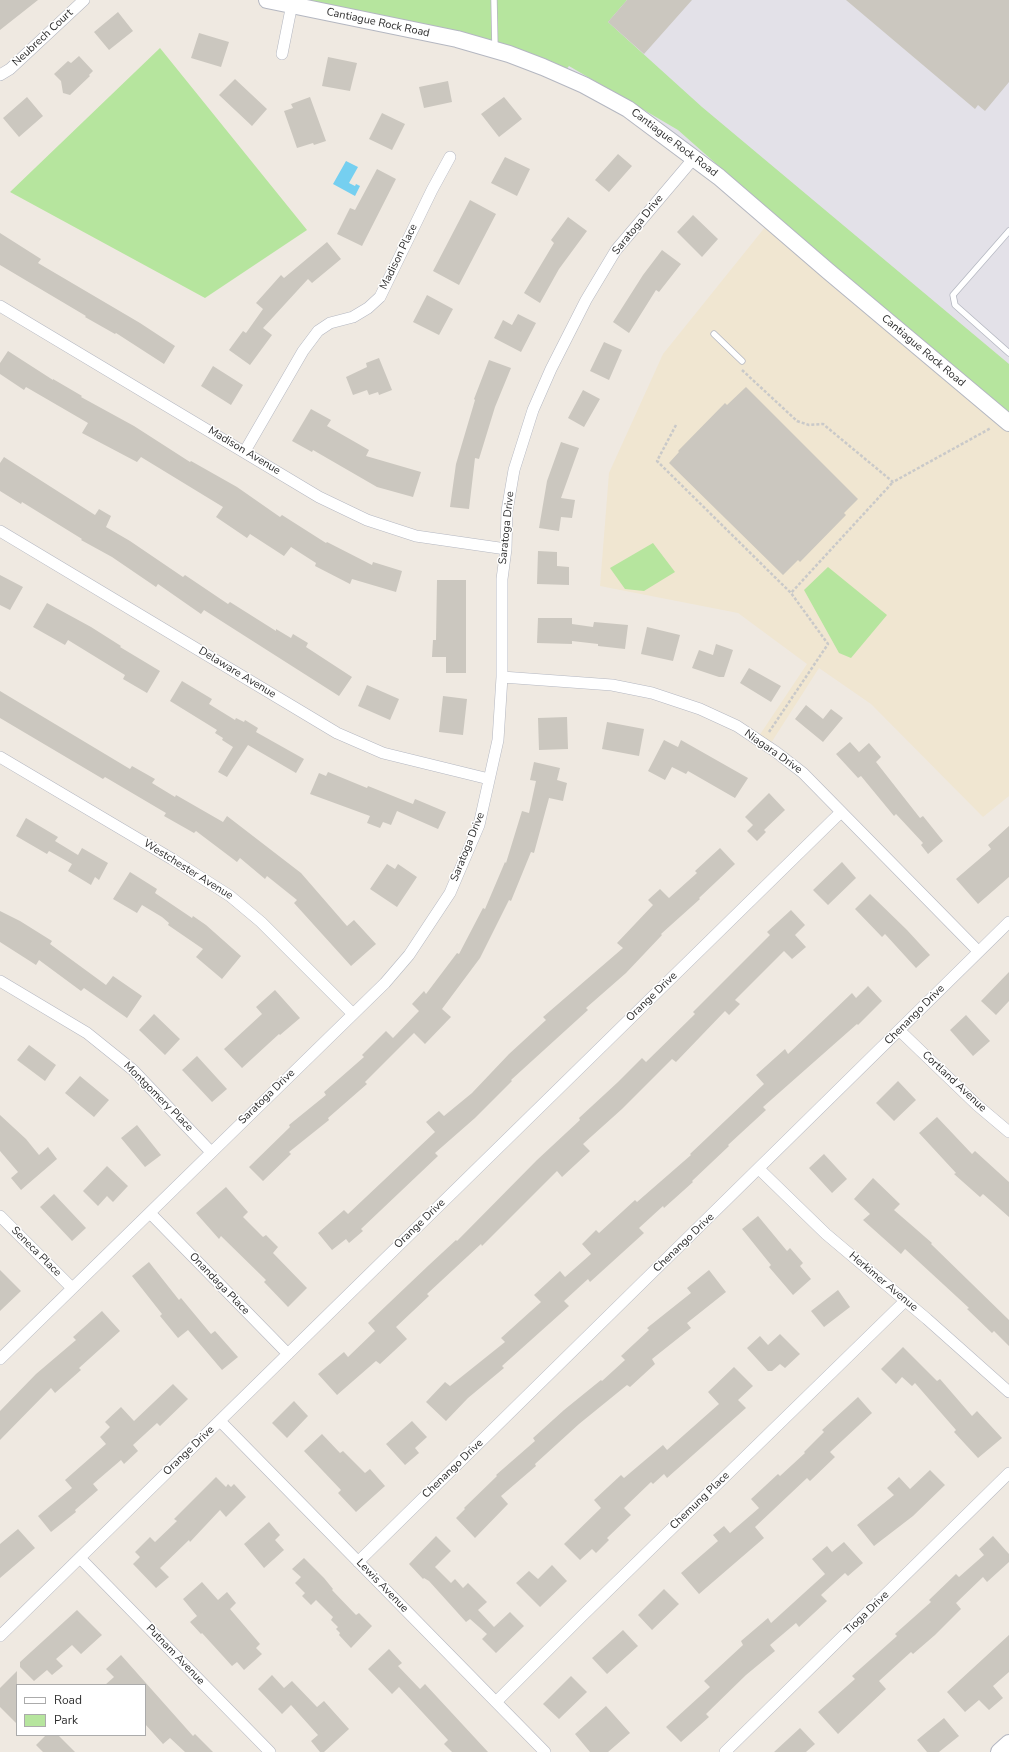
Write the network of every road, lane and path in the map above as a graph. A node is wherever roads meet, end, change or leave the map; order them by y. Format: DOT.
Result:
graph roads {
  1 [pos="84,0"];
  2 [pos="268,0"];
  3 [pos="494,0"];
  4 [pos="292,4"];
  5 [pos="495,50"];
  6 [pos="282,54"];
  7 [pos="0,75"];
  8 [pos="450,157"];
  9 [pos="694,158"];
  10 [pos="1009,230"];
  11 [pos="0,306"];
  12 [pos="714,334"];
  13 [pos="1009,353"];
  14 [pos="742,361"];
  15 [pos="737,366"];
  16 [pos="1007,422"];
  17 [pos="676,425"];
  18 [pos="245,451"];
  19 [pos="893,482"];
  20 [pos="0,531"];
  21 [pos="506,549"];
  22 [pos="791,593"];
  23 [pos="502,677"];
  24 [pos="762,743"];
  25 [pos="0,758"];
  26 [pos="489,779"];
  27 [pos="841,812"];
  28 [pos="1009,922"];
  29 [pos="978,951"];
  30 [pos="0,982"];
  31 [pos="353,1014"];
  32 [pos="900,1031"];
  33 [pos="1009,1132"];
  34 [pos="211,1152"];
  35 [pos="759,1169"];
  36 [pos="150,1213"];
  37 [pos="0,1216"];
  38 [pos="72,1288"];
  39 [pos="904,1302"];
  40 [pos="288,1354"];
  41 [pos="0,1359"];
  42 [pos="1009,1392"];
  43 [pos="220,1421"];
  44 [pos="1009,1473"];
  45 [pos="80,1558"];
  46 [pos="358,1562"];
  47 [pos="0,1636"];
  48 [pos="496,1702"];
  49 [pos="1009,1743"];
  50 [pos="270,1752"];
  51 [pos="545,1752"];
  52 [pos="725,1752"];
  53 [pos="999,1752"];
  1 -- 7 [label="street, Neubrech Court"];
  2 -- 4 [label="main road, Cantiague Rock Road"];
  3 -- 5 [label="lane"];
  4 -- 5 [label="main road, Cantiague Rock Road"];
  4 -- 6 [label="street"];
  5 -- 9 [label="main road, Cantiague Rock Road"];
  8 -- 18 [label="street, Madison Place"];
  9 -- 16 [label="main road, Cantiague Rock Road"];
  9 -- 21 [label="street, Saratoga Drive"];
  10 -- 13 [label="lane"];
  11 -- 18 [label="street, Madison Avenue"];
  12 -- 14 [label="lane"];
  15 -- 19 [label="path"];
  16 -- 19 [label="path"];
  17 -- 22 [label="path"];
  18 -- 21 [label="street, Madison Avenue"];
  19 -- 22 [label="path"];
  20 -- 26 [label="street, Delaware Avenue"];
  21 -- 23 [label="street, Saratoga Drive"];
  22 -- 24 [label="path"];
  23 -- 24 [label="street, Niagara Drive"];
  23 -- 26 [label="street, Saratoga Drive"];
  24 -- 27 [label="street, Niagara Drive"];
  25 -- 31 [label="street, Westchester Avenue"];
  26 -- 31 [label="street, Saratoga Drive"];
  27 -- 29 [label="street, Niagara Drive"];
  27 -- 40 [label="street, Orange Drive"];
  28 -- 29 [label="street, Chenango Drive"];
  29 -- 32 [label="street, Chenango Drive"];
  30 -- 34 [label="street, Montgomery Place"];
  31 -- 34 [label="street, Saratoga Drive"];
  32 -- 33 [label="street, Cortland Avenue"];
  32 -- 35 [label="street, Chenango Drive"];
  34 -- 36 [label="street, Saratoga Drive"];
  35 -- 39 [label="street, Herkimer Avenue"];
  35 -- 46 [label="street, Chenango Drive"];
  36 -- 38 [label="street, Saratoga Drive"];
  36 -- 40 [label="street, Onandaga Place"];
  37 -- 38 [label="street, Seneca Place"];
  38 -- 41 [label="street, Saratoga Drive"];
  39 -- 42 [label="street, Herkimer Avenue"];
  39 -- 48 [label="street, Chemung Place"];
  40 -- 43 [label="street, Orange Drive"];
  43 -- 45 [label="street, Orange Drive"];
  43 -- 46 [label="street, Lewis Avenue"];
  44 -- 52 [label="street, Tioga Drive"];
  45 -- 47 [label="street, Orange Drive"];
  45 -- 50 [label="street, Putnam Avenue"];
  46 -- 48 [label="street, Lewis Avenue"];
  48 -- 51 [label="street, Lewis Avenue"];
  49 -- 53 [label="main road"];
}
